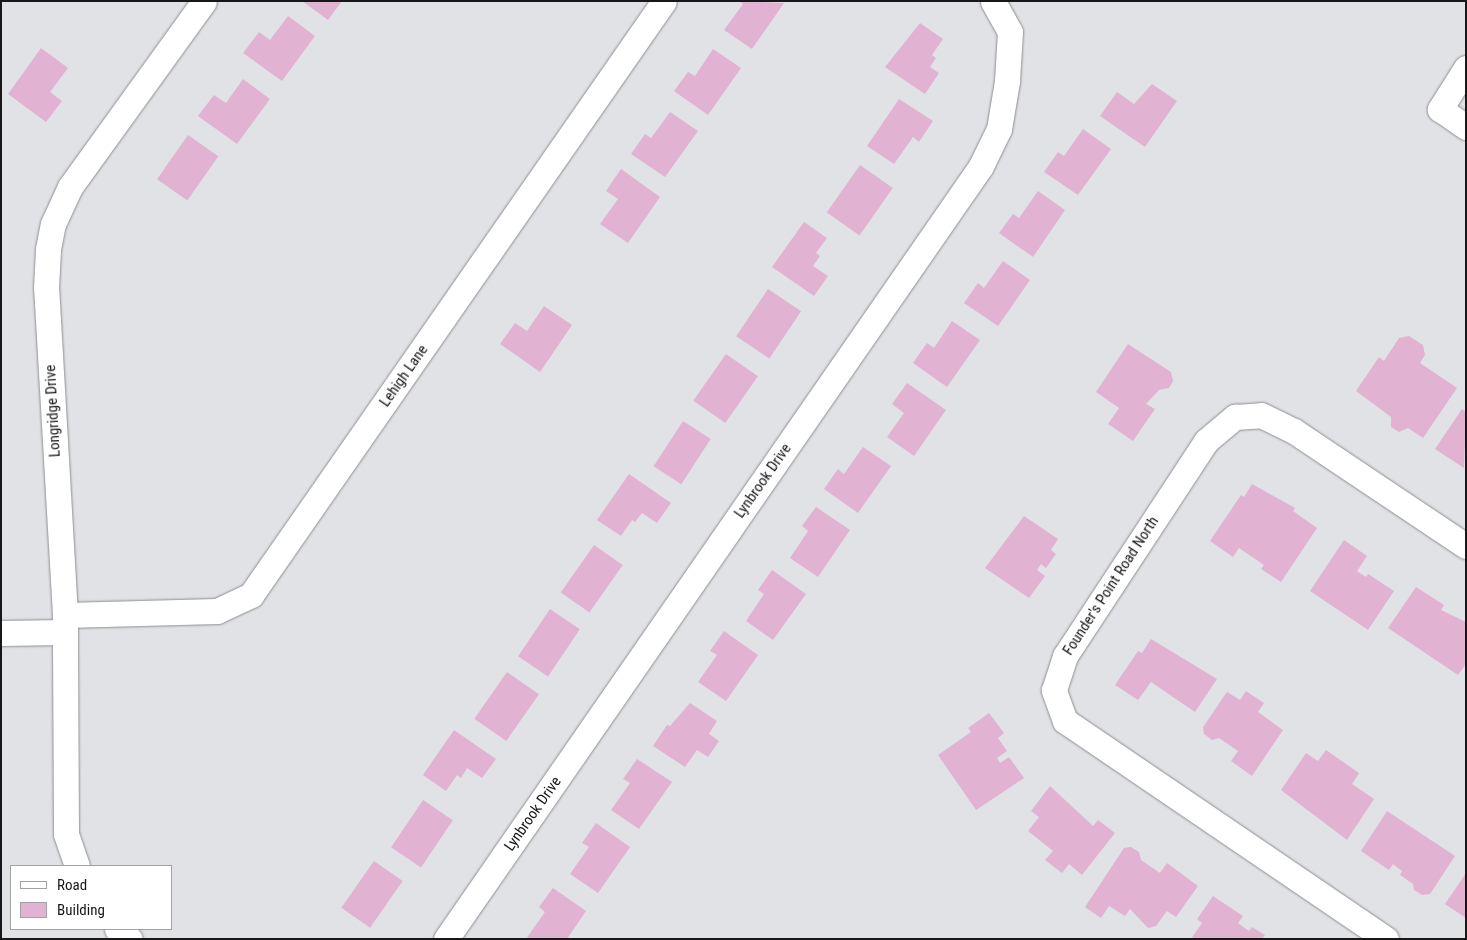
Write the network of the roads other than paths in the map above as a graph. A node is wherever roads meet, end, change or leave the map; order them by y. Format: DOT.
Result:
graph roads {
  1 [pos="204,1"];
  2 [pos="664,1"];
  3 [pos="993,1"];
  4 [pos="1466,68"];
  5 [pos="1466,127"];
  6 [pos="1466,546"];
  7 [pos="65,623"];
  8 [pos="1,633"];
  9 [pos="78,865"];
  10 [pos="118,930"];
  11 [pos="130,939"];
  12 [pos="446,939"];
  13 [pos="1386,939"];
  1 -- 7 [label="street, Longridge Drive"];
  2 -- 7 [label="street, Lehigh Lane"];
  3 -- 12 [label="street, Lynbrook Drive"];
  4 -- 5 [label="street"];
  6 -- 13 [label="street, Founder's Point Road North"];
  7 -- 8 [label="street, Lehigh Lane"];
  7 -- 9 [label="street, Longridge Drive"];
  10 -- 11 [label="street"];
}
